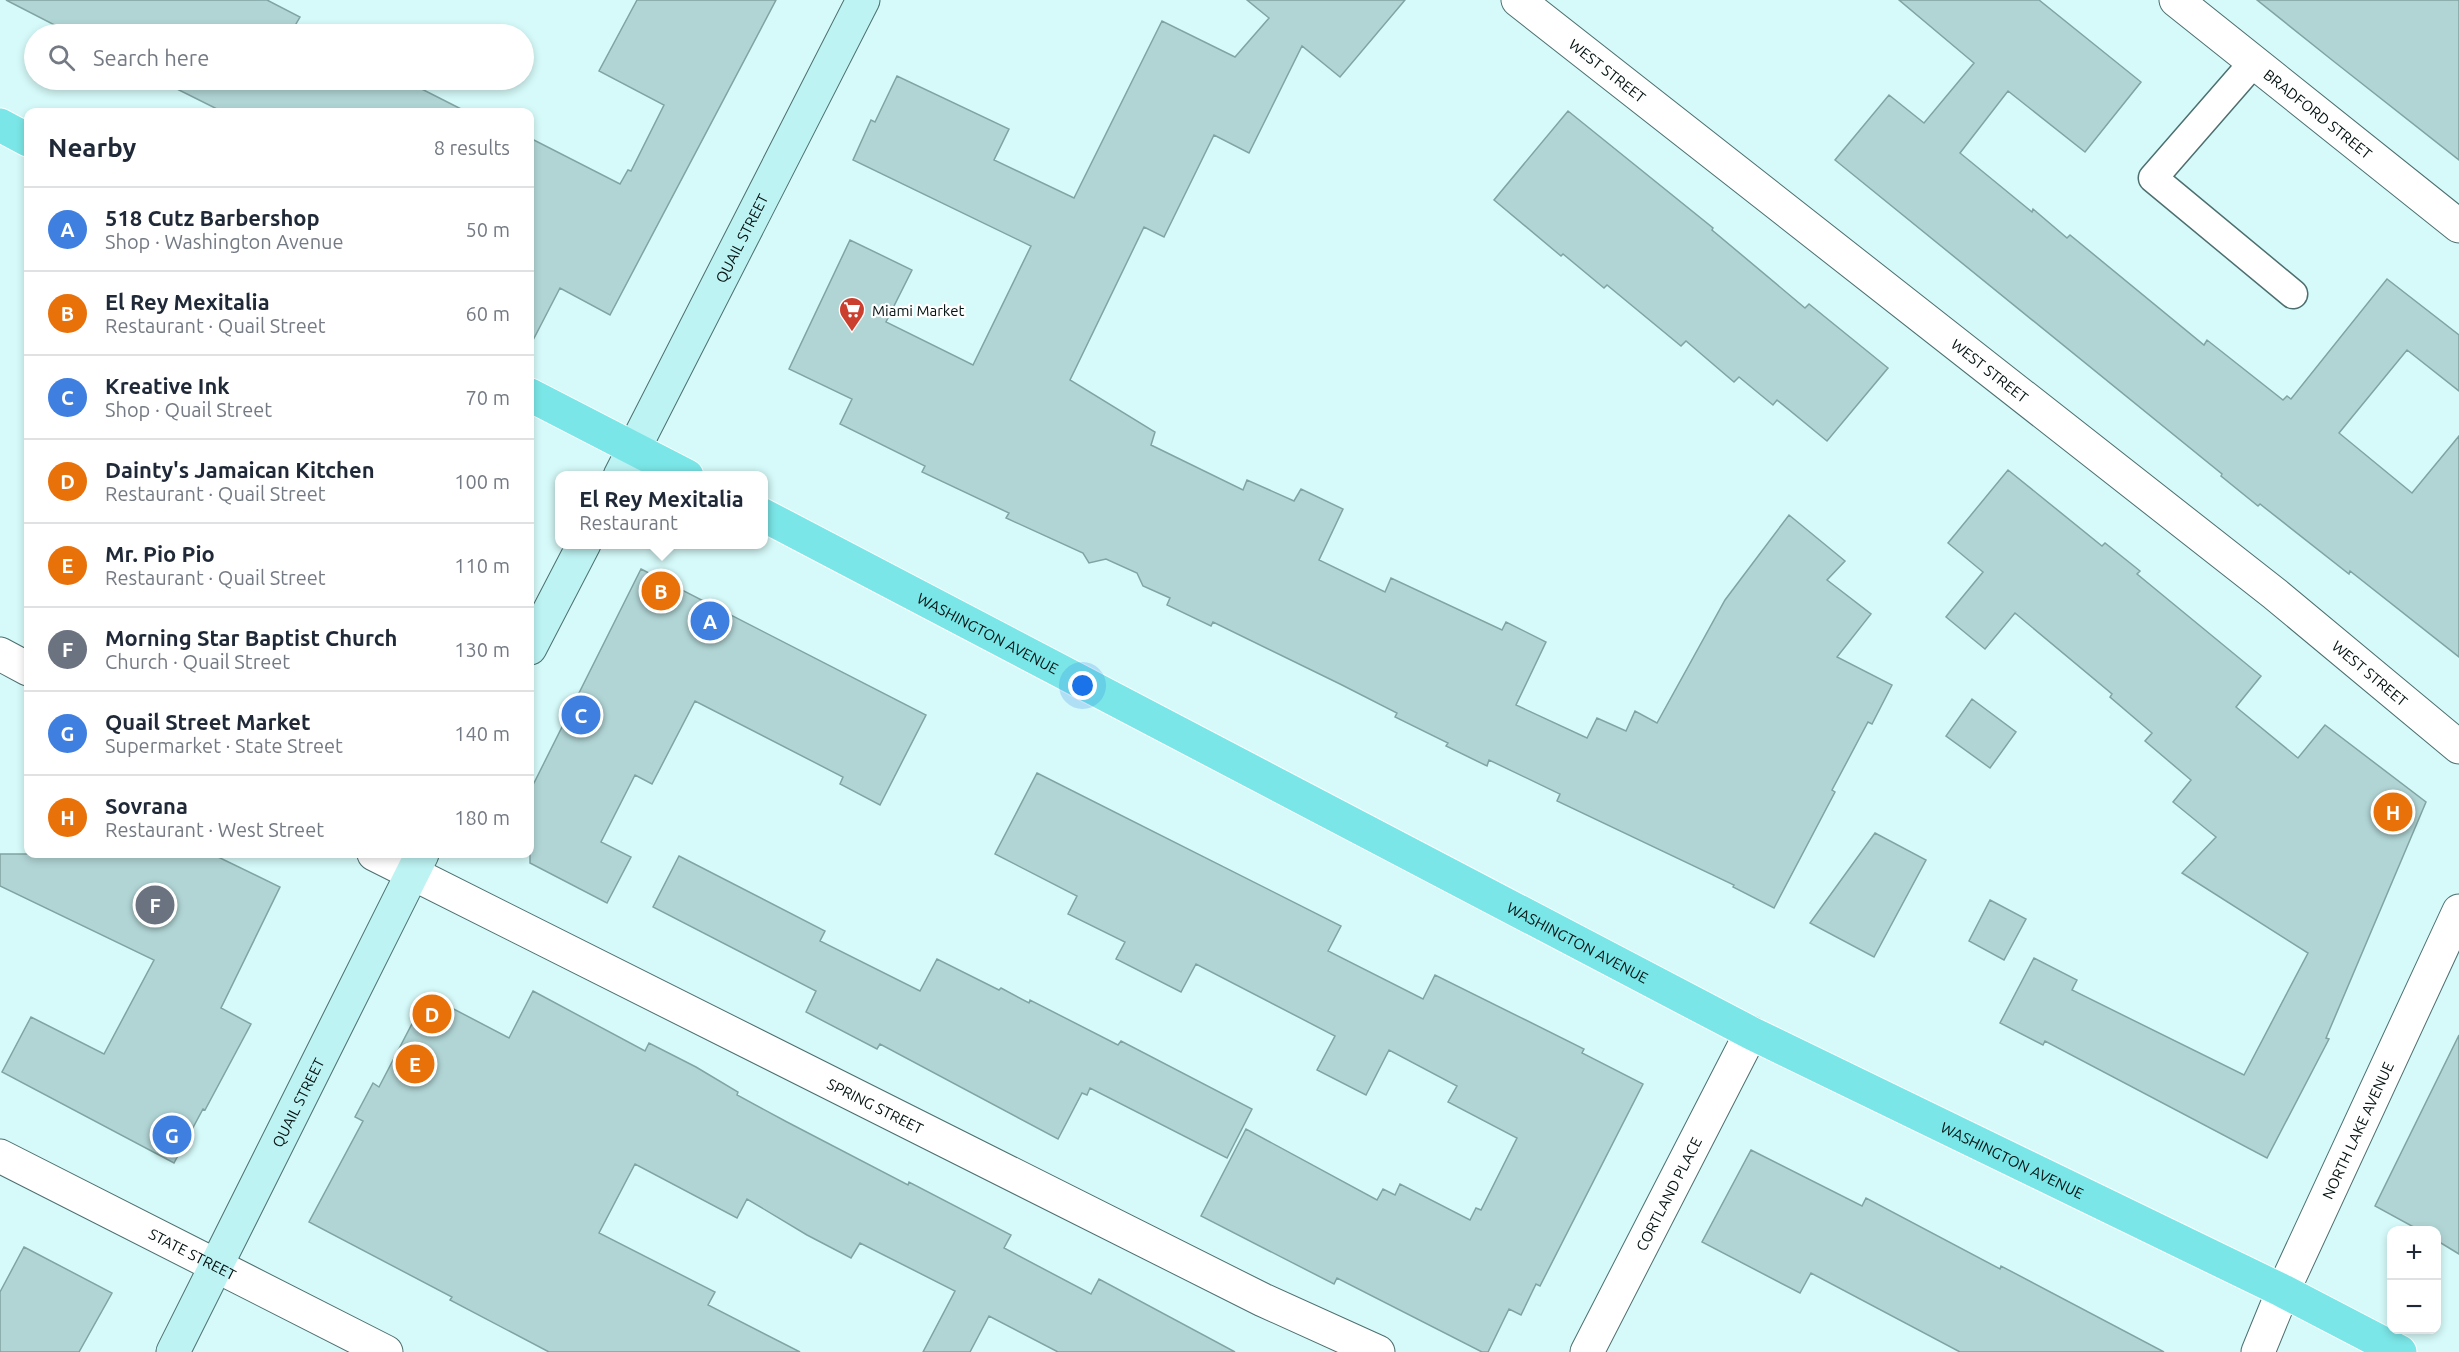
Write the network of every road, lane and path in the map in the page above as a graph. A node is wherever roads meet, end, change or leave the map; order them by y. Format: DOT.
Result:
graph roads {
  1 [pos="863,0"];
  2 [pos="1518,0"];
  3 [pos="2176,0"];
  4 [pos="2254,62"];
  5 [pos="0,125"];
  6 [pos="24,138"];
  7 [pos="2459,226"];
  8 [pos="2293,294"];
  9 [pos="534,397"];
  10 [pos="627,462"];
  11 [pos="666,471"];
  12 [pos="768,518"];
  13 [pos="581,549"];
  14 [pos="534,640"];
  15 [pos="0,654"];
  16 [pos="24,667"];
  17 [pos="2459,747"];
  18 [pos="391,858"];
  19 [pos="417,864"];
  20 [pos="2459,910"];
  21 [pos="1751,1033"];
  22 [pos="0,1156"];
  23 [pos="217,1267"];
  24 [pos="2283,1291"];
  25 [pos="173,1352"];
  26 [pos="386,1352"];
  27 [pos="1378,1352"];
  28 [pos="1587,1352"];
  29 [pos="2258,1352"];
  30 [pos="2400,1352"];
  1 -- 10 [label="street, QUAIL STREET"];
  2 -- 17 [label="street, WEST STREET"];
  3 -- 4 [label="street, BRADFORD STREET"];
  4 -- 7 [label="street, BRADFORD STREET"];
  4 -- 8 [label="lane"];
  5 -- 6 [label="main road"];
  9 -- 10 [label="main road"];
  10 -- 11 [label="main road"];
  12 -- 21 [label="main road, WASHINGTON AVENUE"];
  13 -- 14 [label="street"];
  15 -- 16 [label="street"];
  18 -- 19 [label="street, SPRING STREET"];
  19 -- 23 [label="street, QUAIL STREET"];
  19 -- 27 [label="street, SPRING STREET"];
  20 -- 24 [label="street, NORTH LAKE AVENUE"];
  21 -- 24 [label="main road, WASHINGTON AVENUE"];
  21 -- 28 [label="street, CORTLAND PLACE"];
  22 -- 23 [label="street, STATE STREET"];
  23 -- 25 [label="street, QUAIL STREET"];
  23 -- 26 [label="street, STATE STREET"];
  24 -- 29 [label="street, NORTH LAKE AVENUE"];
  24 -- 30 [label="main road, WASHINGTON AVENUE"];
}
